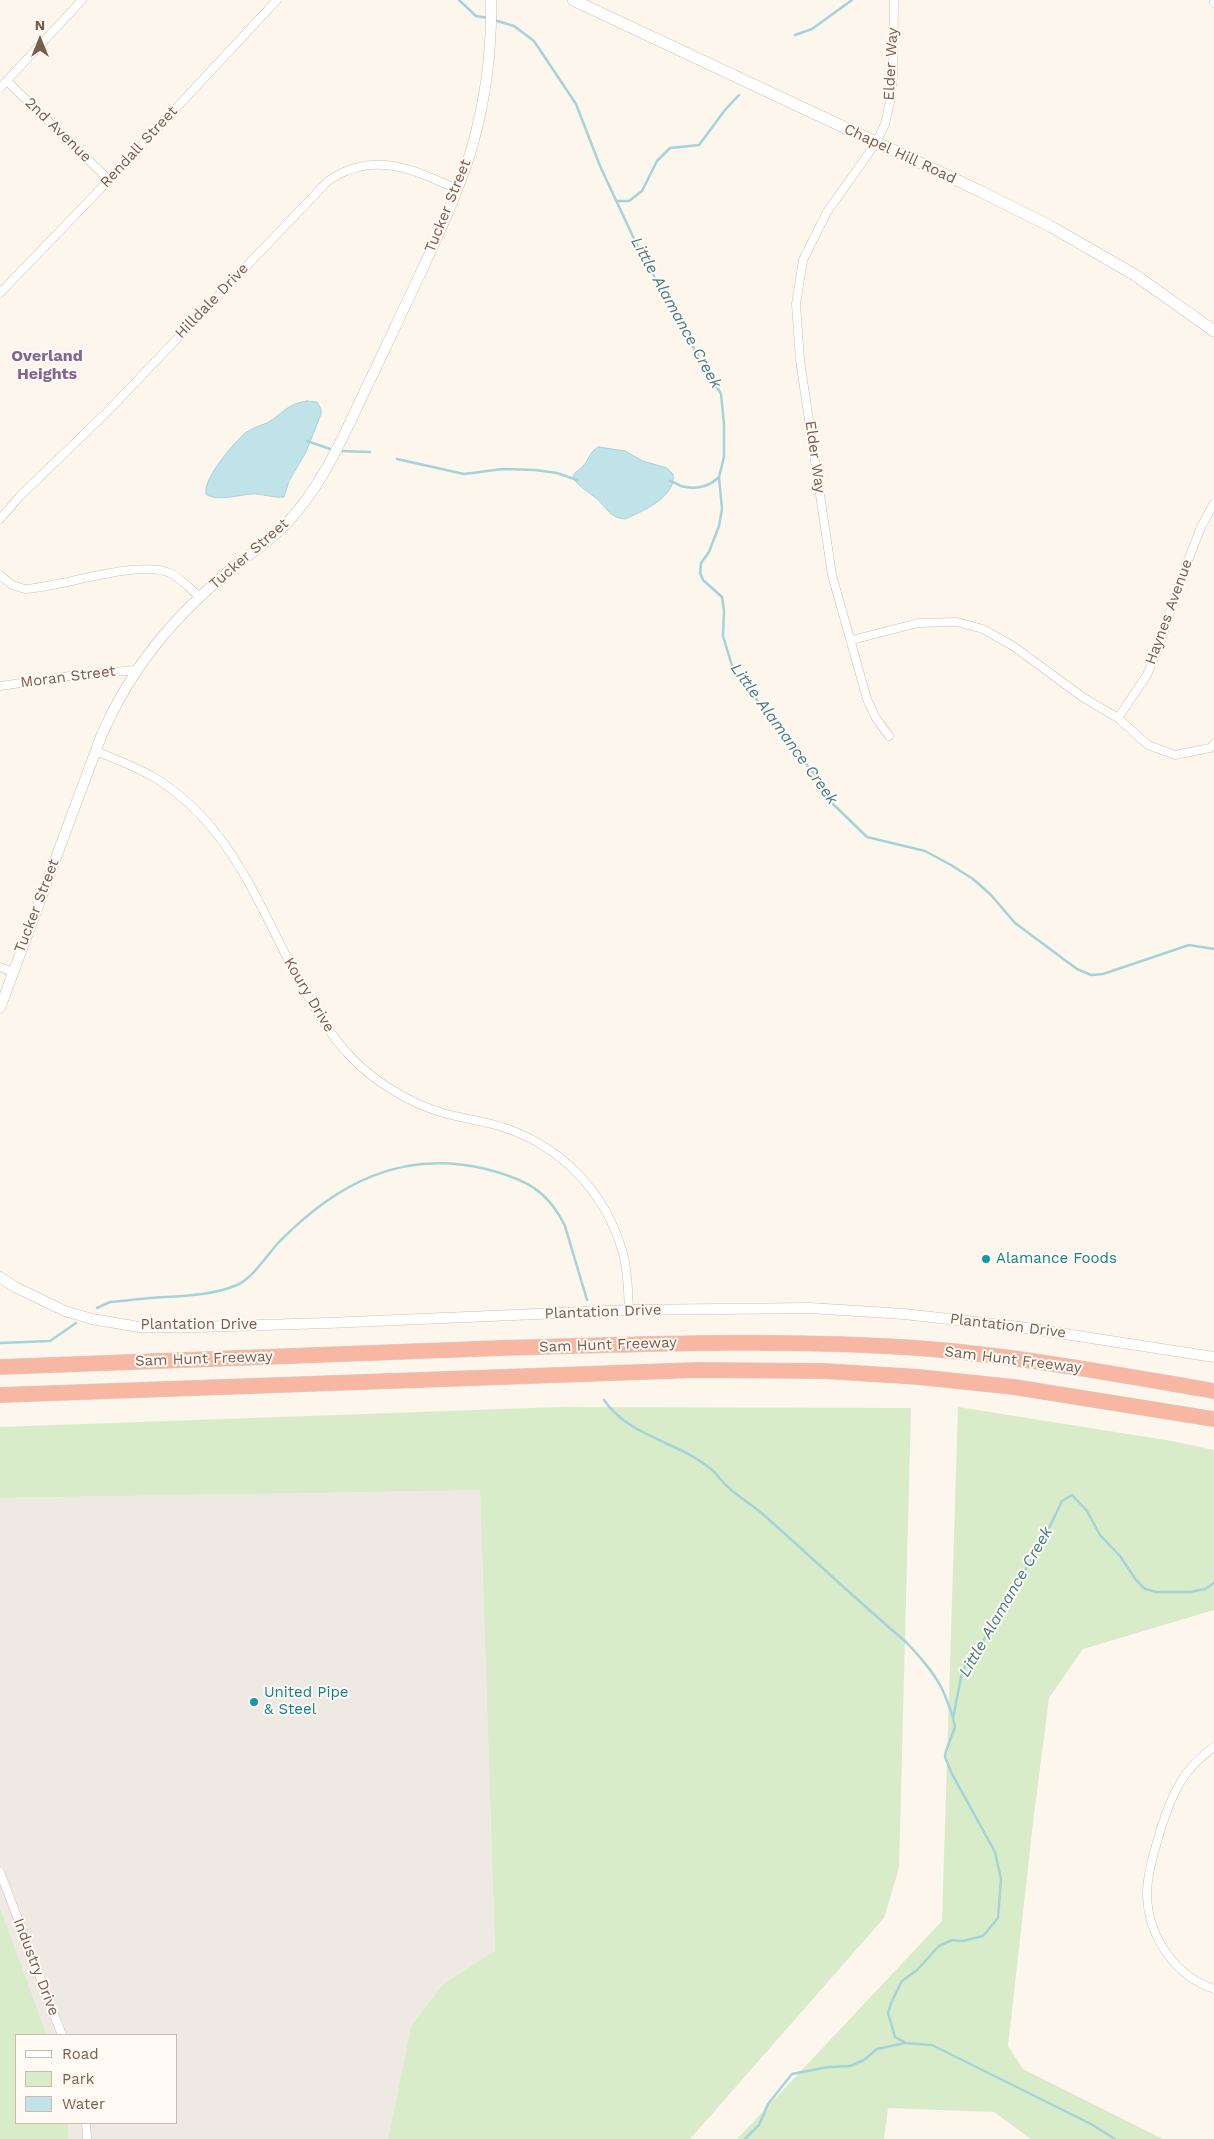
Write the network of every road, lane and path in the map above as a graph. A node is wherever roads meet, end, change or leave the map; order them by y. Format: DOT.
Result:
graph roads {
  1 [pos="82,0"];
  2 [pos="277,0"];
  3 [pos="572,0"];
  4 [pos="894,0"];
  5 [pos="491,4"];
  6 [pos="7,81"];
  7 [pos="0,88"];
  8 [pos="876,143"];
  9 [pos="109,180"];
  10 [pos="457,189"];
  11 [pos="0,293"];
  12 [pos="1214,331"];
  13 [pos="1214,503"];
  14 [pos="0,518"];
  15 [pos="0,575"];
  16 [pos="200,597"];
  17 [pos="852,640"];
  18 [pos="136,670"];
  19 [pos="0,686"];
  20 [pos="1118,718"];
  21 [pos="889,736"];
  22 [pos="1214,744"];
  23 [pos="96,750"];
  24 [pos="0,967"];
  25 [pos="12,972"];
  26 [pos="0,1008"];
  27 [pos="0,1277"];
  28 [pos="629,1310"];
  29 [pos="1214,1357"];
  30 [pos="0,1367"];
  31 [pos="1214,1391"];
  32 [pos="0,1395"];
  33 [pos="1214,1419"];
  34 [pos="1214,1747"];
  35 [pos="0,1872"];
  36 [pos="1214,1989"];
  37 [pos="62,2034"];
  38 [pos="86,2124"];
  39 [pos="87,2139"];
  1 -- 6 [label="street"];
  2 -- 9 [label="street, Rendall Street"];
  3 -- 8 [label="main road, Chapel Hill Road"];
  4 -- 8 [label="street, Elder Way"];
  5 -- 10 [label="street, Tucker Street"];
  6 -- 7 [label="street"];
  6 -- 9 [label="street, 2nd Avenue"];
  8 -- 12 [label="main road, Chapel Hill Road"];
  8 -- 17 [label="street, Elder Way"];
  9 -- 11 [label="street, Rendall Street"];
  10 -- 14 [label="street, Hilldale Drive"];
  10 -- 16 [label="street, Tucker Street"];
  13 -- 20 [label="street, Haynes Avenue"];
  15 -- 16 [label="street"];
  16 -- 18 [label="street, Tucker Street"];
  17 -- 20 [label="street"];
  17 -- 21 [label="street, Elder Way"];
  18 -- 19 [label="street, Moran Street"];
  18 -- 23 [label="street, Tucker Street"];
  20 -- 22 [label="street"];
  23 -- 25 [label="street, Tucker Street"];
  23 -- 28 [label="street, Koury Drive"];
  24 -- 25 [label="street"];
  25 -- 26 [label="street, Tucker Street"];
  27 -- 28 [label="street, Plantation Drive"];
  28 -- 29 [label="street, Plantation Drive"];
  30 -- 31 [label="highway, Sam Hunt Freeway"];
  32 -- 33 [label="highway, Sam Hunt Freeway"];
  34 -- 36 [label="street"];
  35 -- 37 [label="street, Industry Drive"];
  38 -- 39 [label="street"];
}
